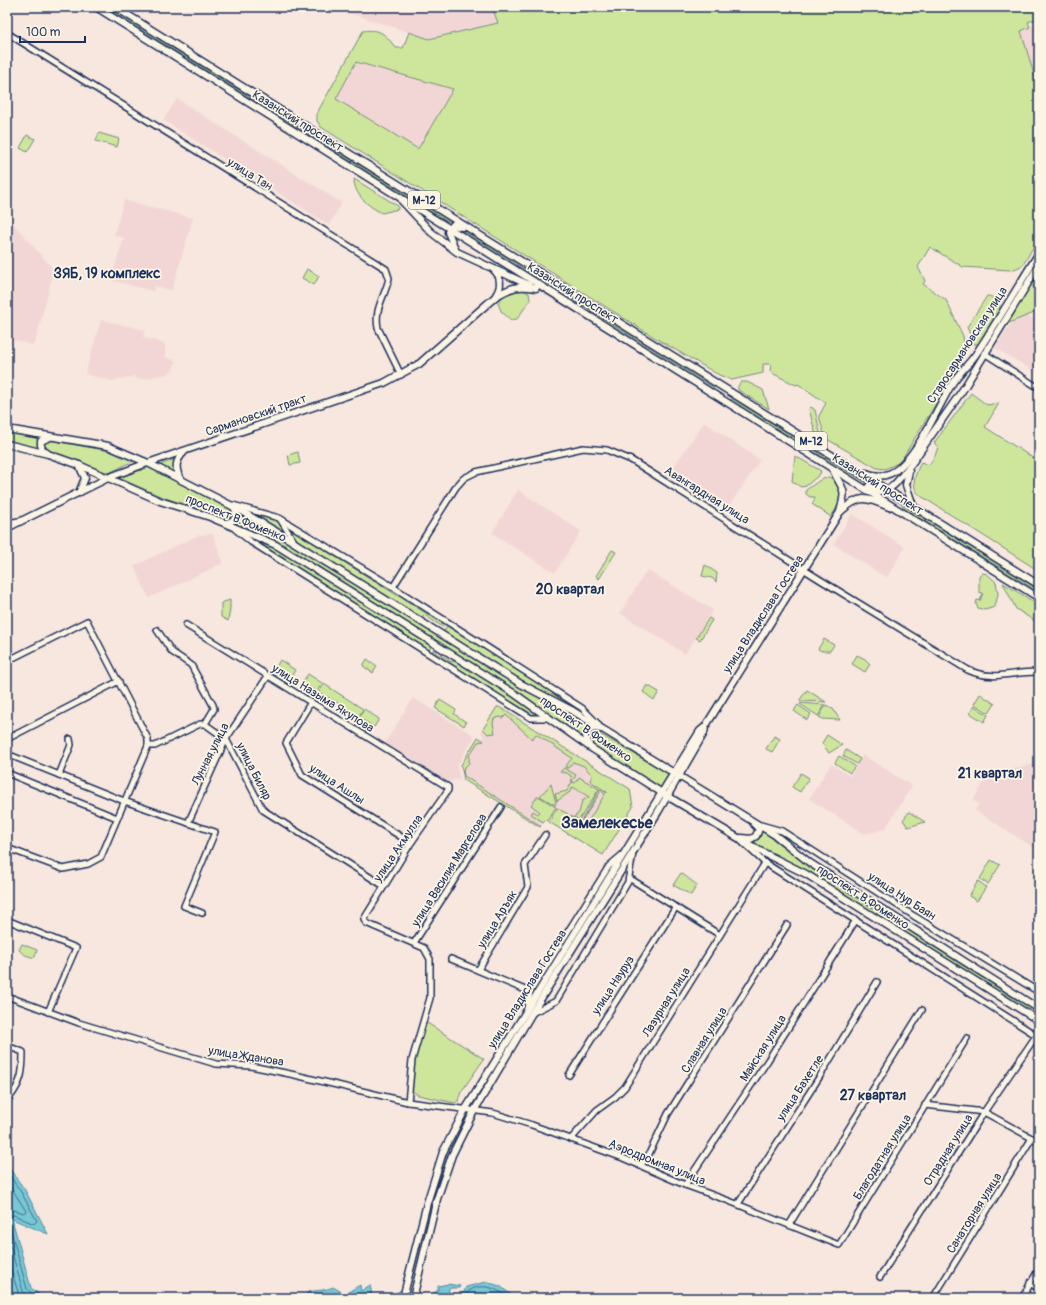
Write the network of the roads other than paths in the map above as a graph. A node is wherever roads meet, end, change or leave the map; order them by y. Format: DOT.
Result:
graph roads {
  1 [pos="96,7"];
  2 [pos="115,7"];
  3 [pos="7,33"];
  4 [pos="397,196"];
  5 [pos="450,228"];
  6 [pos="473,231"];
  7 [pos="456,252"];
  8 [pos="1039,253"];
  9 [pos="1039,265"];
  10 [pos="487,266"];
  11 [pos="536,288"];
  12 [pos="495,297"];
  13 [pos="565,300"];
  14 [pos="984,353"];
  15 [pos="401,375"];
  16 [pos="954,381"];
  17 [pos="964,388"];
  18 [pos="1039,388"];
  19 [pos="7,429"];
  20 [pos="52,436"];
  21 [pos="7,444"];
  22 [pos="185,451"];
  23 [pos="48,454"];
  24 [pos="148,463"];
  25 [pos="912,463"];
  26 [pos="79,465"];
  27 [pos="832,468"];
  28 [pos="854,468"];
  29 [pos="110,478"];
  30 [pos="180,479"];
  31 [pos="859,485"];
  32 [pos="888,490"];
  33 [pos="79,493"];
  34 [pos="223,502"];
  35 [pos="912,506"];
  36 [pos="234,507"];
  37 [pos="840,512"];
  38 [pos="902,512"];
  39 [pos="279,518"];
  40 [pos="24,520"];
  41 [pos="7,523"];
  42 [pos="224,523"];
  43 [pos="231,526"];
  44 [pos="7,528"];
  45 [pos="296,544"];
  46 [pos="805,569"];
  47 [pos="1039,585"];
  48 [pos="393,587"];
  49 [pos="1039,598"];
  50 [pos="186,625"];
  51 [pos="157,630"];
  52 [pos="7,661"];
  53 [pos="1039,672"];
  54 [pos="268,676"];
  55 [pos="119,681"];
  56 [pos="311,702"];
  57 [pos="549,718"];
  58 [pos="205,724"];
  59 [pos="602,729"];
  60 [pos="7,739"];
  61 [pos="226,739"];
  62 [pos="70,740"];
  63 [pos="148,746"];
  64 [pos="591,748"];
  65 [pos="7,754"];
  66 [pos="7,773"];
  67 [pos="60,775"];
  68 [pos="676,775"];
  69 [pos="448,790"];
  70 [pos="662,792"];
  71 [pos="668,796"];
  72 [pos="124,801"];
  73 [pos="501,807"];
  74 [pos="117,818"];
  75 [pos="753,822"];
  76 [pos="188,823"];
  77 [pos="545,835"];
  78 [pos="738,838"];
  79 [pos="411,843"];
  80 [pos="7,848"];
  81 [pos="630,851"];
  82 [pos="765,863"];
  83 [pos="629,878"];
  84 [pos="384,886"];
  85 [pos="676,907"];
  86 [pos="202,914"];
  87 [pos="7,920"];
  88 [pos="856,920"];
  89 [pos="787,925"];
  90 [pos="720,935"];
  91 [pos="414,944"];
  92 [pos="451,959"];
  93 [pos="478,970"];
  94 [pos="877,982"];
  95 [pos="530,992"];
  96 [pos="1039,992"];
  97 [pos="7,996"];
  98 [pos="1039,1009"];
  99 [pos="922,1010"];
  100 [pos="48,1012"];
  101 [pos="530,1012"];
  102 [pos="1039,1022"];
  103 [pos="1038,1037"];
  104 [pos="968,1038"];
  105 [pos="7,1046"];
  106 [pos="569,1075"];
  107 [pos="7,1096"];
  108 [pos="408,1102"];
  109 [pos="925,1105"];
  110 [pos="465,1110"];
  111 [pos="474,1111"];
  112 [pos="984,1112"];
  113 [pos="1032,1138"];
  114 [pos="571,1139"];
  115 [pos="1039,1142"];
  116 [pos="640,1166"];
  117 [pos="685,1185"];
  118 [pos="738,1204"];
  119 [pos="788,1225"];
  120 [pos="839,1245"];
  121 [pos="1039,1269"];
  122 [pos="880,1278"];
  123 [pos="1030,1283"];
  124 [pos="1039,1289"];
  125 [pos="403,1298"];
  126 [pos="413,1298"];
  127 [pos="933,1298"];
  128 [pos="1022,1298"];
  1 -- 4 [label="main road, Казанский проспект / М-12"];
  2 -- 6 [label="main road, Казанский проспект / М-12"];
  3 -- 15 [label="street, улица Тан"];
  4 -- 5 [label="main road, Казанский проспект / М-12"];
  4 -- 7 [label="main road"];
  5 -- 6 [label="main road"];
  5 -- 7 [label="main road"];
  5 -- 13 [label="main road, Казанский проспект / М-12"];
  6 -- 28 [label="main road, Казанский проспект / М-12"];
  7 -- 10 [label="main road"];
  8 -- 16 [label="main road, Старосармановская улица"];
  9 -- 14 [label="main road, Старосармановская улица"];
  10 -- 11 [label="main road"];
  10 -- 12 [label="main road"];
  11 -- 12 [label="main road, Сармановский тракт"];
  11 -- 13 [label="main road"];
  12 -- 15 [label="main road, Сармановский тракт"];
  13 -- 27 [label="main road, Казанский проспект / М-12"];
  14 -- 17 [label="main road, Старосармановская улица"];
  14 -- 18 [label="street"];
  15 -- 22 [label="main road, Сармановский тракт"];
  16 -- 17 [label="main road"];
  16 -- 28 [label="main road, Старосармановская улица"];
  17 -- 25 [label="main road, Старосармановская улица"];
  19 -- 20 [label="main road, проспект В.Фоменко"];
  20 -- 23 [label="main road"];
  20 -- 24 [label="main road, проспект В.Фоменко"];
  21 -- 23 [label="main road, проспект В.Фоменко"];
  22 -- 24 [label="main road, Сармановский тракт"];
  22 -- 30 [label="main road"];
  23 -- 26 [label="main road, проспект В.Фоменко"];
  24 -- 29 [label="main road, Сармановский тракт"];
  24 -- 30 [label="main road, проспект В.Фоменко"];
  25 -- 32 [label="main road"];
  25 -- 35 [label="main road"];
  26 -- 29 [label="main road, проспект В.Фоменко"];
  26 -- 33 [label="main road"];
  27 -- 31 [label="main road, Казанский проспект / М-12"];
  27 -- 37 [label="main road, улица Владислава Гостева"];
  28 -- 32 [label="main road, Казанский проспект / М-12"];
  29 -- 33 [label="main road, Сармановский тракт"];
  29 -- 42 [label="main road, проспект В.Фоменко"];
  30 -- 34 [label="main road, проспект В.Фоменко"];
  31 -- 32 [label="main road"];
  31 -- 38 [label="main road, Казанский проспект / М-12"];
  32 -- 35 [label="main road, Казанский проспект / М-12"];
  33 -- 40 [label="main road, Сармановский тракт"];
  34 -- 36 [label="main road, проспект В.Фоменко"];
  34 -- 39 [label="street"];
  35 -- 47 [label="main road, Казанский проспект / М-12"];
  36 -- 42 [label="main road"];
  36 -- 45 [label="main road, проспект В.Фоменко"];
  37 -- 38 [label="main road, улица Владислава Гостева"];
  37 -- 46 [label="main road, улица Владислава Гостева"];
  38 -- 49 [label="main road, Казанский проспект / М-12"];
  39 -- 45 [label="street"];
  39 -- 48 [label="street"];
  40 -- 41 [label="street"];
  40 -- 44 [label="main road, Сармановский тракт"];
  42 -- 43 [label="main road, проспект В.Фоменко"];
  43 -- 57 [label="main road, проспект В.Фоменко"];
  43 -- 57 [label="street"];
  45 -- 59 [label="main road, проспект В.Фоменко"];
  46 -- 48 [label="street, Авангардная улица"];
  46 -- 53 [label="street, Авангардная улица"];
  46 -- 68 [label="main road, улица Владислава Гостева"];
  48 -- 59 [label="street"];
  50 -- 54 [label="street, улица Назыма Якупова"];
  51 -- 58 [label="street"];
  52 -- 55 [label="street"];
  54 -- 56 [label="street, улица Назыма Якупова"];
  54 -- 61 [label="street, Лунная улица"];
  55 -- 60 [label="street"];
  55 -- 63 [label="street"];
  56 -- 69 [label="street, улица Назыма Якупова"];
  56 -- 79 [label="street, улица Ашлы"];
  57 -- 64 [label="main road, проспект В.Фоменко"];
  58 -- 61 [label="street, улица Биляр"];
  58 -- 63 [label="street"];
  59 -- 64 [label="main road"];
  59 -- 68 [label="main road, проспект В.Фоменко"];
  61 -- 76 [label="street, Лунная улица"];
  61 -- 84 [label="street, улица Биляр"];
  62 -- 67 [label="street"];
  63 -- 72 [label="street"];
  64 -- 70 [label="main road, проспект В.Фоменко"];
  65 -- 67 [label="street"];
  66 -- 74 [label="street"];
  67 -- 72 [label="street"];
  68 -- 70 [label="main road, улица Владислава Гостева"];
  68 -- 71 [label="main road, улица Владислава Гостева"];
  68 -- 75 [label="main road, проспект В.Фоменко"];
  69 -- 79 [label="street, улица Акмулла"];
  70 -- 71 [label="main road, проспект В.Фоменко"];
  70 -- 81 [label="main road, улица Владислава Гостева"];
  71 -- 78 [label="main road, проспект В.Фоменко"];
  71 -- 81 [label="main road, улица Владислава Гостева"];
  72 -- 74 [label="street"];
  72 -- 76 [label="street"];
  73 -- 91 [label="street, улица Василия Маргелова"];
  74 -- 80 [label="street"];
  75 -- 78 [label="main road"];
  75 -- 96 [label="street, улица Нур Баян"];
  75 -- 98 [label="main road, проспект В.Фоменко"];
  76 -- 86 [label="street"];
  77 -- 93 [label="street, улица Аръяк"];
  78 -- 82 [label="street"];
  78 -- 102 [label="main road, проспект В.Фоменко"];
  79 -- 84 [label="street, улица Акмулла"];
  81 -- 83 [label="street"];
  81 -- 95 [label="street"];
  81 -- 101 [label="main road, улица Владислава Гостева"];
  82 -- 88 [label="street"];
  82 -- 90 [label="street, Лазурная улица"];
  83 -- 85 [label="street"];
  83 -- 101 [label="street"];
  84 -- 91 [label="street, улица Акмулла"];
  85 -- 90 [label="street"];
  85 -- 106 [label="street, улица Науруз"];
  87 -- 100 [label="street"];
  88 -- 103 [label="street"];
  88 -- 117 [label="street, Майская улица"];
  89 -- 116 [label="street, Славная улица"];
  90 -- 114 [label="street, Лазурная улица"];
  91 -- 108 [label="street"];
  92 -- 93 [label="street"];
  93 -- 95 [label="street"];
  94 -- 118 [label="street, улица Бахетле"];
  95 -- 101 [label="street"];
  97 -- 100 [label="street, улица Жданова"];
  99 -- 119 [label="street"];
  100 -- 108 [label="street, улица Жданова"];
  101 -- 110 [label="main road, улица Владислава Гостева"];
  101 -- 111 [label="main road, улица Владислава Гостева"];
  103 -- 112 [label="street, Отрадная улица"];
  104 -- 109 [label="street, Благодатная улица"];
  105 -- 107 [label="street"];
  108 -- 110 [label="street, улица Жданова"];
  109 -- 112 [label="street"];
  109 -- 120 [label="street, Благодатная улица"];
  110 -- 111 [label="street, Аэродромная улица"];
  110 -- 125 [label="main road, улица Владислава Гостева"];
  111 -- 114 [label="street, Аэродромная улица"];
  111 -- 126 [label="main road, улица Владислава Гостева"];
  112 -- 113 [label="street"];
  112 -- 122 [label="street, Отрадная улица"];
  113 -- 115 [label="street"];
  113 -- 127 [label="street, Санаторная улица"];
  114 -- 116 [label="street, Аэродромная улица"];
  116 -- 117 [label="street, Аэродромная улица"];
  117 -- 118 [label="street, Аэродромная улица"];
  118 -- 119 [label="street, Аэродромная улица"];
  119 -- 120 [label="street, Аэродромная улица"];
  121 -- 123 [label="street"];
  123 -- 124 [label="street"];
  123 -- 128 [label="street"];
}
